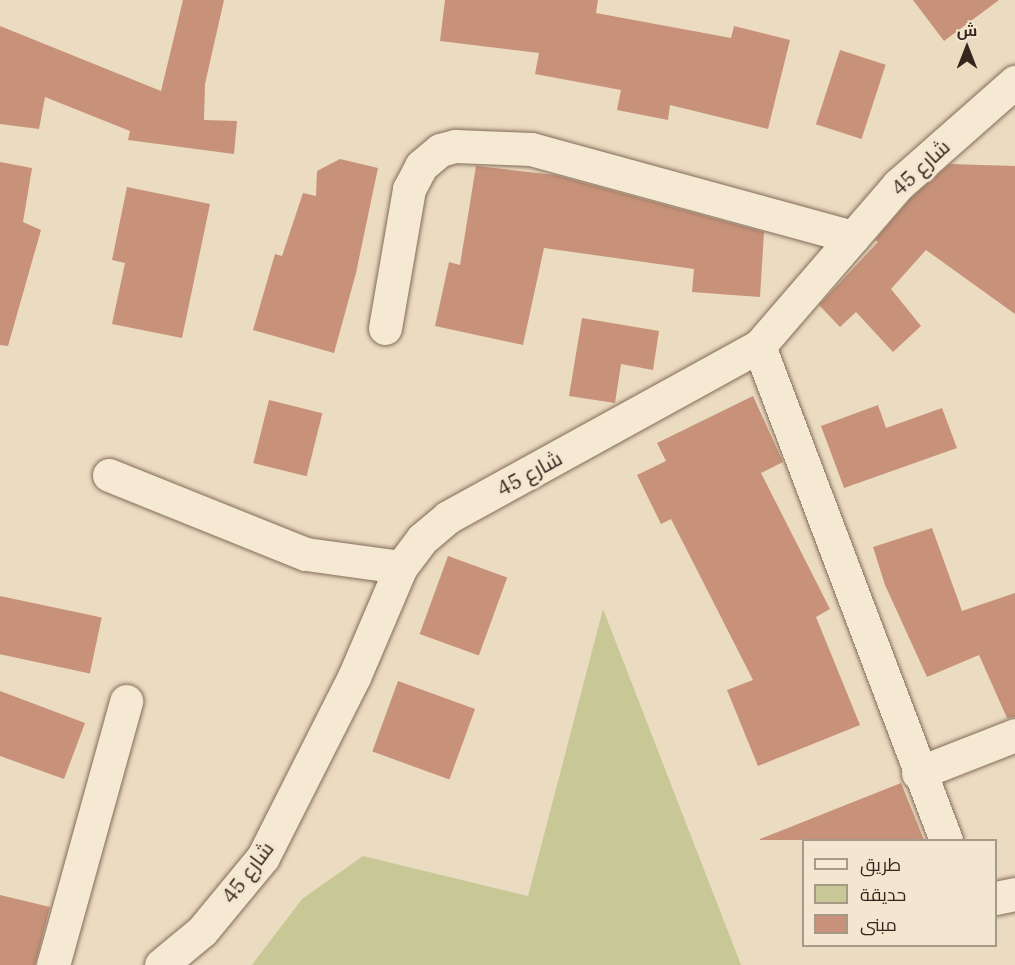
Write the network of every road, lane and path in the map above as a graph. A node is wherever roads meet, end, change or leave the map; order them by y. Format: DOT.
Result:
graph roads {
  1 [pos="1012,87"];
  2 [pos="853,237"];
  3 [pos="386,328"];
  4 [pos="759,346"];
  5 [pos="110,475"];
  6 [pos="401,567"];
  7 [pos="126,701"];
  8 [pos="1015,735"];
  9 [pos="918,773"];
  10 [pos="945,839"];
  11 [pos="1015,894"];
  12 [pos="997,898"];
  13 [pos="53,965"];
  14 [pos="161,965"];
  1 -- 2 [label="street, شارع 45"];
  2 -- 3 [label="street"];
  2 -- 4 [label="street, شارع 45"];
  4 -- 6 [label="street, شارع 45"];
  4 -- 9 [label="street"];
  5 -- 6 [label="street"];
  6 -- 14 [label="street, شارع 45"];
  7 -- 13 [label="street"];
  8 -- 9 [label="street"];
  9 -- 10 [label="street"];
  11 -- 12 [label="street"];
}
